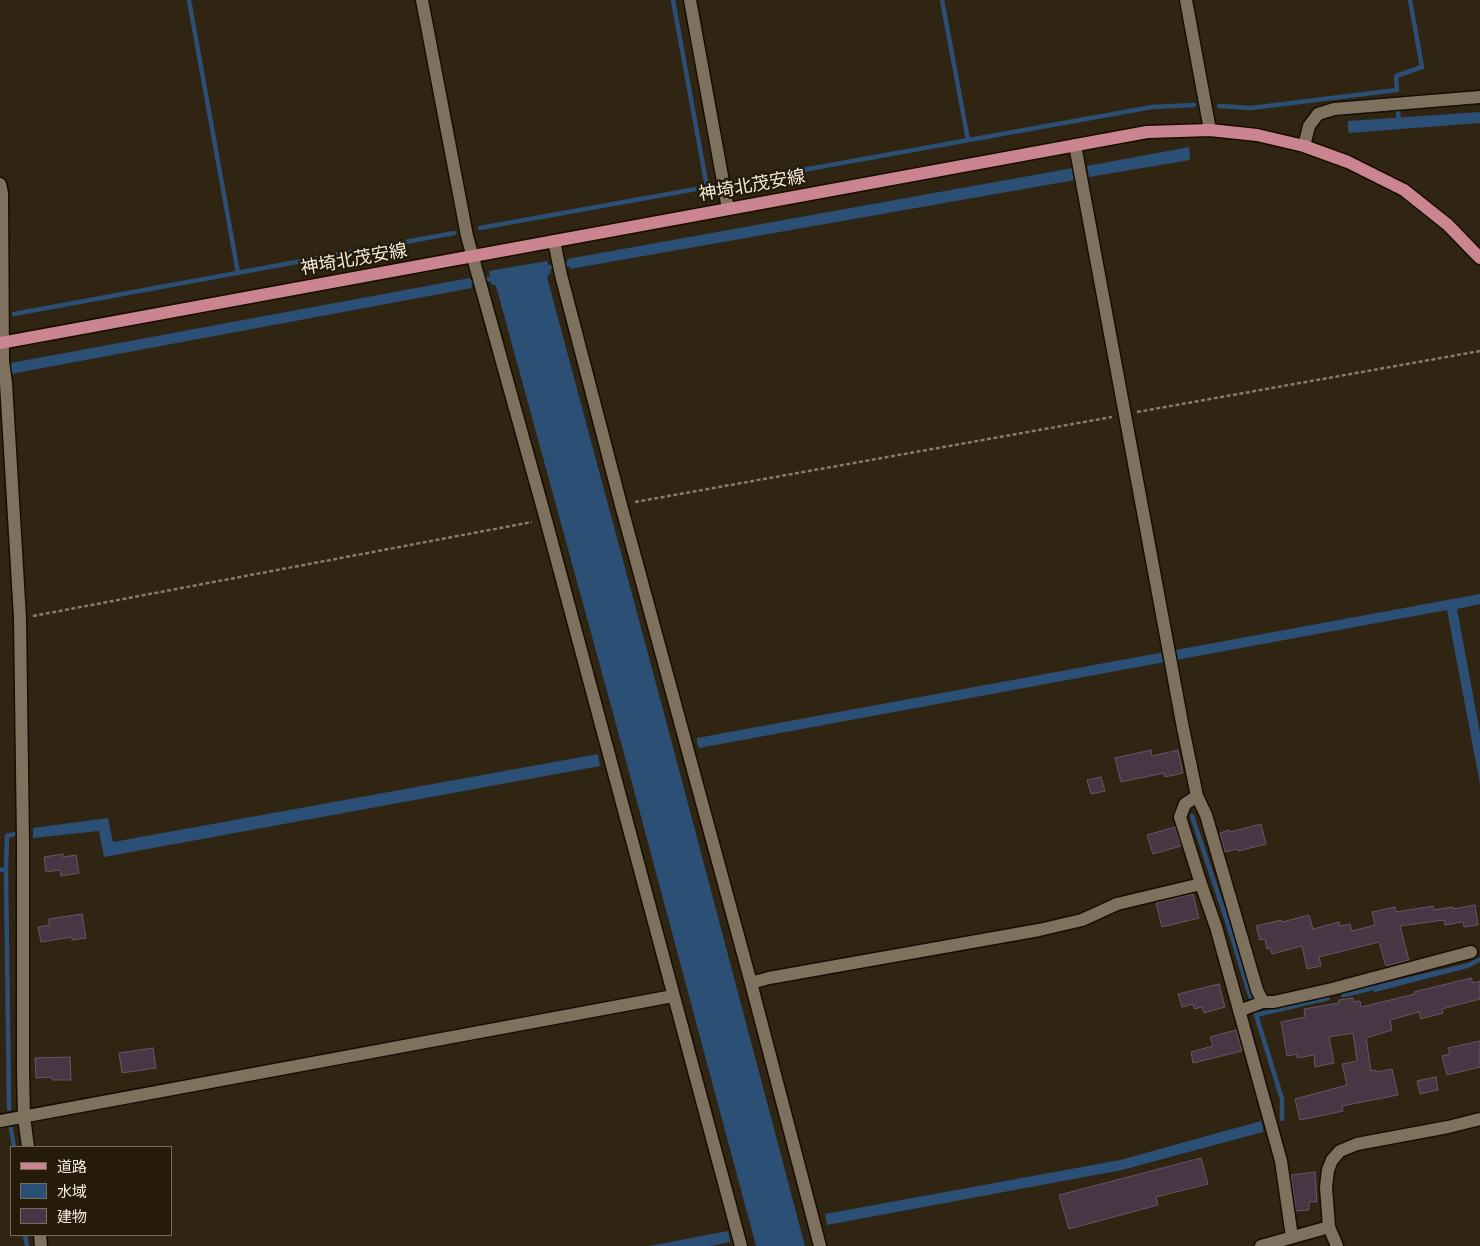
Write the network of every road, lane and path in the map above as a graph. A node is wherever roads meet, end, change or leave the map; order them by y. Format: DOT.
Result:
graph roads {
  1 [pos="422,0"];
  2 [pos="690,0"];
  3 [pos="1186,0"];
  4 [pos="1480,98"];
  5 [pos="1210,130"];
  6 [pos="1075,145"];
  7 [pos="1304,146"];
  8 [pos="0,184"];
  9 [pos="728,208"];
  10 [pos="554,241"];
  11 [pos="472,256"];
  12 [pos="1480,258"];
  13 [pos="1,343"];
  14 [pos="1480,350"];
  15 [pos="1125,414"];
  16 [pos="621,505"];
  17 [pos="546,520"];
  18 [pos="20,618"];
  19 [pos="1197,796"];
  20 [pos="1201,884"];
  21 [pos="1471,952"];
  22 [pos="751,983"];
  23 [pos="673,996"];
  24 [pos="1252,1006"];
  25 [pos="24,1117"];
  26 [pos="1480,1118"];
  27 [pos="0,1121"];
  28 [pos="28,1146"];
  29 [pos="1329,1227"];
  30 [pos="1292,1238"];
  31 [pos="741,1246"];
  32 [pos="820,1246"];
  33 [pos="1261,1246"];
  34 [pos="1337,1246"];
  1 -- 11 [label="street"];
  2 -- 9 [label="street"];
  3 -- 5 [label="street"];
  4 -- 7 [label="street"];
  5 -- 6 [label="main road, 神埼北茂安線"];
  5 -- 7 [label="main road, 神埼北茂安線"];
  6 -- 9 [label="main road, 神埼北茂安線"];
  6 -- 15 [label="street"];
  7 -- 12 [label="main road, 神埼北茂安線"];
  8 -- 13 [label="street"];
  9 -- 10 [label="main road, 神埼北茂安線"];
  10 -- 11 [label="main road, 神埼北茂安線"];
  10 -- 16 [label="street"];
  11 -- 13 [label="main road, 神埼北茂安線"];
  11 -- 17 [label="street"];
  13 -- 18 [label="street"];
  14 -- 15 [label="path"];
  15 -- 16 [label="path"];
  15 -- 19 [label="street"];
  16 -- 22 [label="street"];
  17 -- 18 [label="path"];
  17 -- 23 [label="street"];
  18 -- 25 [label="street"];
  19 -- 20 [label="street"];
  19 -- 24 [label="street"];
  20 -- 22 [label="street"];
  20 -- 24 [label="street"];
  21 -- 24 [label="street"];
  22 -- 32 [label="street"];
  23 -- 25 [label="street"];
  23 -- 31 [label="street"];
  24 -- 30 [label="street"];
  25 -- 27 [label="street"];
  25 -- 28 [label="street"];
  26 -- 29 [label="street"];
  29 -- 30 [label="street"];
  29 -- 34 [label="street"];
  30 -- 33 [label="street"];
}
